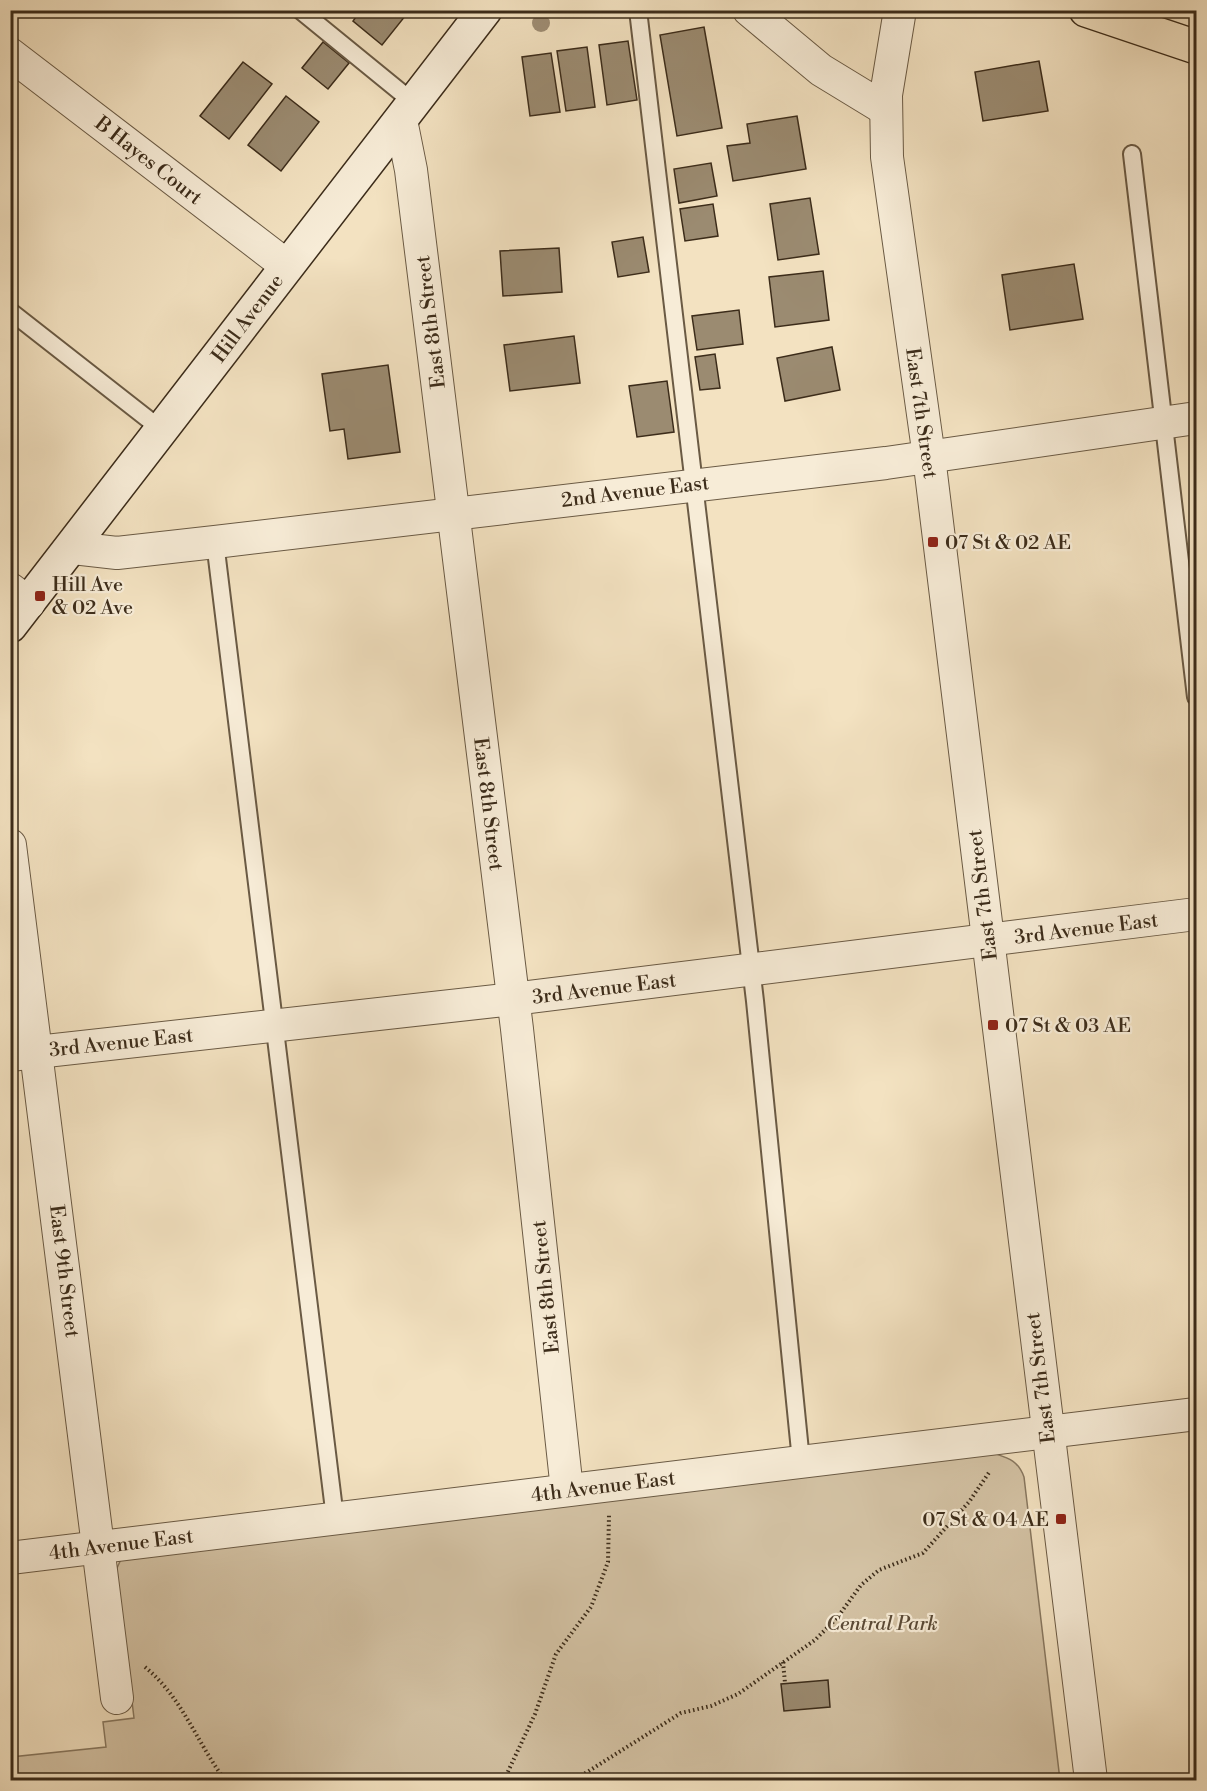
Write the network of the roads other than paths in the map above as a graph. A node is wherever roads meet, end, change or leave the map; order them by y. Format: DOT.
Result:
graph roads {
  1 [pos="300,10"];
  2 [pos="486,10"];
  3 [pos="638,10"];
  4 [pos="749,10"];
  5 [pos="900,10"];
  6 [pos="1086,10"];
  7 [pos="1197,47"];
  8 [pos="10,54"];
  9 [pos="885,109"];
  10 [pos="408,111"];
  11 [pos="1132,154"];
  12 [pos="286,266"];
  13 [pos="10,311"];
  14 [pos="1197,418"];
  15 [pos="1166,423"];
  16 [pos="162,430"];
  17 [pos="929,457"];
  18 [pos="693,483"];
  19 [pos="453,514"];
  20 [pos="215,542"];
  21 [pos="73,548"];
  22 [pos="17,606"];
  23 [pos="1197,697"];
  24 [pos="10,845"];
  25 [pos="1197,914"];
  26 [pos="15,924"];
  27 [pos="987,940"];
  28 [pos="751,970"];
  29 [pos="513,999"];
  30 [pos="274,1025"];
  31 [pos="23,1053"];
  32 [pos="1197,1414"];
  33 [pos="1047,1431"];
  34 [pos="801,1461"];
  35 [pos="567,1490"];
  36 [pos="335,1518"];
  37 [pos="99,1546"];
  38 [pos="10,1558"];
  39 [pos="117,1698"];
  40 [pos="1091,1780"];
  1 -- 10 [label="lane"];
  2 -- 10 [label="street, Hill Avenue"];
  3 -- 18 [label="lane"];
  4 -- 9 [label="street"];
  5 -- 9 [label="street, East 7th Street"];
  6 -- 7 [label="highway"];
  8 -- 12 [label="street, B Hayes Court"];
  9 -- 17 [label="street, East 7th Street"];
  10 -- 12 [label="street, Hill Avenue"];
  10 -- 19 [label="street, East 8th Street"];
  11 -- 15 [label="lane"];
  12 -- 16 [label="street, Hill Avenue"];
  13 -- 16 [label="lane"];
  14 -- 15 [label="street, 2nd Avenue East"];
  15 -- 17 [label="street, 2nd Avenue East"];
  15 -- 23 [label="lane"];
  16 -- 21 [label="street, Hill Avenue"];
  17 -- 18 [label="street, 2nd Avenue East"];
  17 -- 27 [label="street, East 7th Street"];
  18 -- 19 [label="street, 2nd Avenue East"];
  18 -- 28 [label="lane"];
  19 -- 20 [label="street, 2nd Avenue East"];
  19 -- 29 [label="street, East 8th Street"];
  20 -- 21 [label="street, 2nd Avenue East"];
  20 -- 30 [label="lane"];
  21 -- 22 [label="street, Hill Avenue"];
  24 -- 26 [label="street, East 9th Street"];
  25 -- 27 [label="street, 3rd Avenue East"];
  26 -- 31 [label="street, East 9th Street"];
  27 -- 28 [label="street, 3rd Avenue East"];
  27 -- 33 [label="street, East 7th Street"];
  28 -- 29 [label="street, 3rd Avenue East"];
  28 -- 34 [label="lane"];
  29 -- 30 [label="street, 3rd Avenue East"];
  29 -- 35 [label="street, East 8th Street"];
  30 -- 31 [label="street, 3rd Avenue East"];
  30 -- 36 [label="lane"];
  31 -- 37 [label="street, East 9th Street"];
  32 -- 33 [label="street, 4th Avenue East"];
  33 -- 34 [label="street, 4th Avenue East"];
  33 -- 40 [label="street, East 7th Street"];
  34 -- 35 [label="street, 4th Avenue East"];
  35 -- 36 [label="street, 4th Avenue East"];
  36 -- 37 [label="street, 4th Avenue East"];
  37 -- 38 [label="street, 4th Avenue East"];
  37 -- 39 [label="street, East 9th Street"];
}
